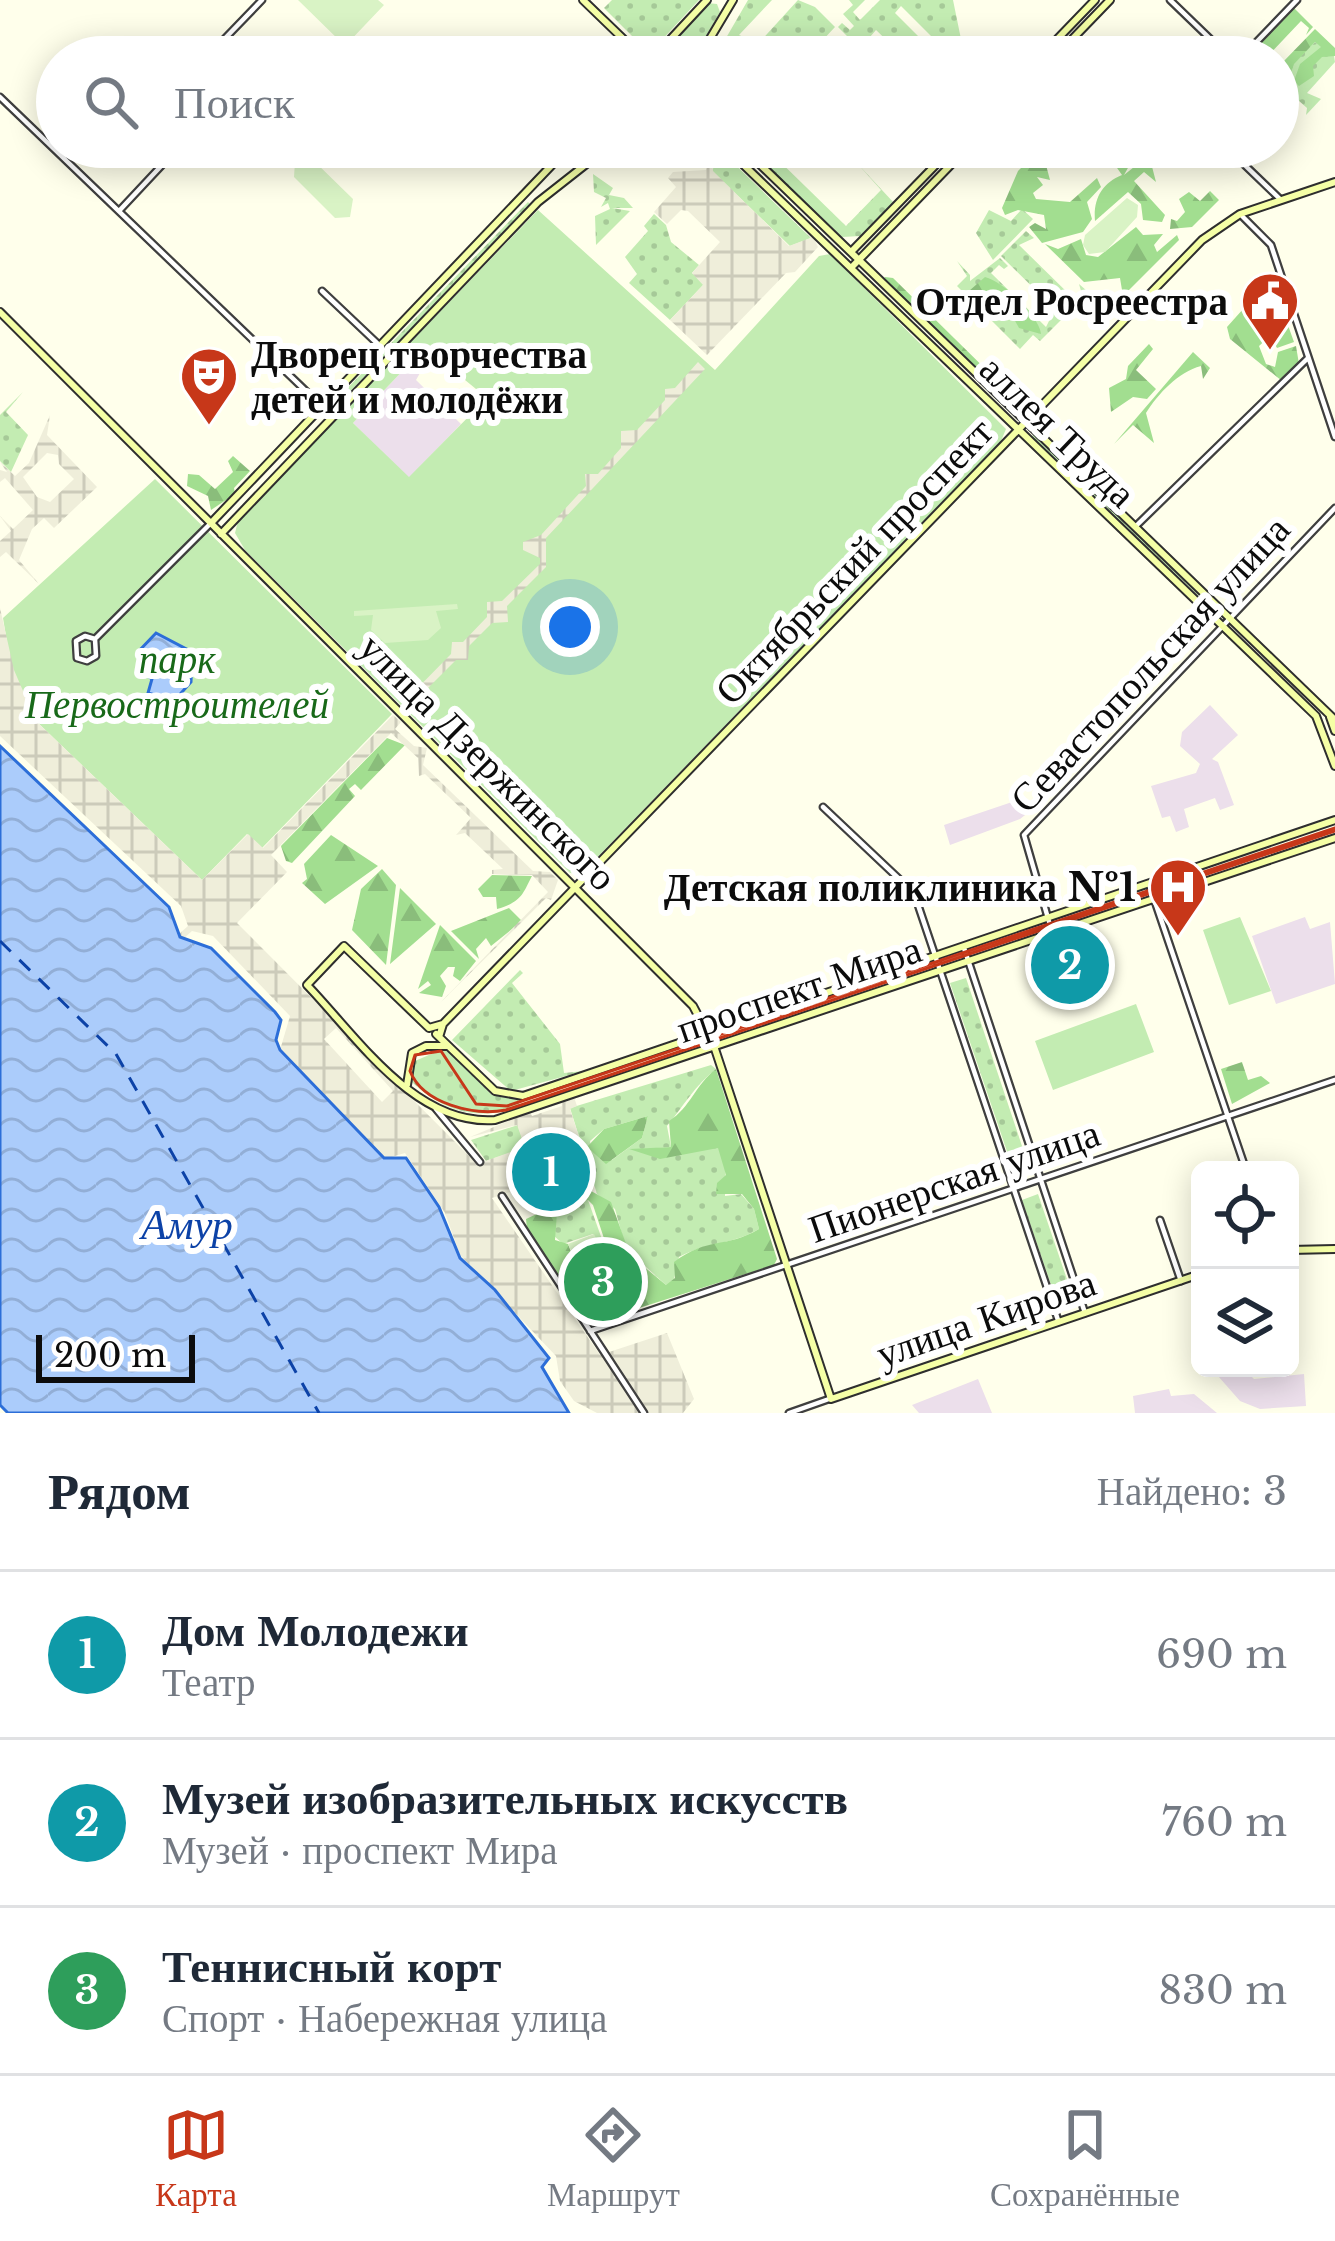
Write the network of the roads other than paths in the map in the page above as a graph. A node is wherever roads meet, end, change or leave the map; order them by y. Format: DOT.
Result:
graph roads {
  1 [pos="262,0"];
  2 [pos="583,0"];
  3 [pos="712,0"];
  4 [pos="733,0"];
  5 [pos="1095,0"];
  6 [pos="1110,0"];
  7 [pos="1170,0"];
  8 [pos="1297,0"];
  9 [pos="727,9"];
  10 [pos="1066,30"];
  11 [pos="227,36"];
  12 [pos="620,36"];
  13 [pos="675,36"];
  14 [pos="711,36"];
  15 [pos="1060,36"];
  16 [pos="1072,36"];
  17 [pos="1076,36"];
  18 [pos="1207,36"];
  19 [pos="1262,36"];
  20 [pos="0,97"];
  21 [pos="36,131"];
  22 [pos="74,168"];
  23 [pos="159,168"];
  24 [pos="549,168"];
  25 [pos="581,168"];
  26 [pos="747,168"];
  27 [pos="764,168"];
  28 [pos="933,168"];
  29 [pos="948,168"];
  30 [pos="1247,168"];
  31 [pos="1335,182"];
  32 [pos="527,192"];
  33 [pos="1280,200"];
  34 [pos="538,202"];
  35 [pos="900,202"];
  36 [pos="908,209"];
  37 [pos="119,211"];
  38 [pos="1240,214"];
  39 [pos="851,253"];
  40 [pos="859,260"];
  41 [pos="843,261"];
  42 [pos="851,268"];
  43 [pos="322,290"];
  44 [pos="0,312"];
  45 [pos="381,347"];
  46 [pos="1309,357"];
  47 [pos="324,408"];
  48 [pos="333,417"];
  49 [pos="1026,422"];
  50 [pos="1019,430"];
  51 [pos="1335,437"];
  52 [pos="1335,508"];
  53 [pos="211,523"];
  54 [pos="1136,527"];
  55 [pos="221,534"];
  56 [pos="1230,618"];
  57 [pos="1223,626"];
  58 [pos="95,639"];
  59 [pos="1332,717"];
  60 [pos="1335,731"];
  61 [pos="1335,745"];
  62 [pos="1335,765"];
  63 [pos="823,807"];
  64 [pos="1335,820"];
  65 [pos="1335,838"];
  66 [pos="1149,884"];
  67 [pos="577,890"];
  68 [pos="1154,898"];
  69 [pos="1047,918"];
  70 [pos="1052,933"];
  71 [pos="963,946"];
  72 [pos="935,956"];
  73 [pos="968,961"];
  74 [pos="940,970"];
  75 [pos="443,1024"];
  76 [pos="429,1028"];
  77 [pos="710,1032"];
  78 [pos="440,1036"];
  79 [pos="449,1046"];
  80 [pos="714,1046"];
  81 [pos="1335,1080"];
  82 [pos="408,1088"];
  83 [pos="436,1109"];
  84 [pos="1228,1117"];
  85 [pos="1243,1161"];
  86 [pos="480,1162"];
  87 [pos="1041,1180"];
  88 [pos="1014,1190"];
  89 [pos="502,1196"];
  90 [pos="1160,1220"];
  91 [pos="1335,1249"];
  92 [pos="1299,1250"];
  93 [pos="787,1265"];
  94 [pos="1191,1277"];
  95 [pos="1180,1281"];
  96 [pos="1084,1313"];
  97 [pos="1058,1322"];
  98 [pos="590,1330"];
  99 [pos="831,1399"];
  100 [pos="644,1413"];
  101 [pos="789,1413"];
  1 -- 11 [label="street"];
  2 -- 12 [label="main road"];
  3 -- 9 [label="main road"];
  3 -- 13 [label="main road"];
  4 -- 9 [label="main road"];
  5 -- 10 [label="main road"];
  6 -- 17 [label="main road"];
  7 -- 18 [label="street"];
  8 -- 19 [label="street"];
  9 -- 14 [label="main road"];
  10 -- 15 [label="main road"];
  10 -- 16 [label="main road"];
  20 -- 21 [label="street"];
  22 -- 37 [label="street"];
  23 -- 37 [label="street"];
  24 -- 32 [label="main road"];
  25 -- 34 [label="main road"];
  26 -- 41 [label="main road, аллея Труда"];
  27 -- 39 [label="main road, аллея Труда"];
  28 -- 35 [label="main road"];
  29 -- 36 [label="main road"];
  30 -- 33 [label="street"];
  31 -- 33 [label="main road, Октябрьский проспект"];
  32 -- 34 [label="main road"];
  32 -- 45 [label="main road"];
  33 -- 38 [label="main road, Октябрьский проспект"];
  34 -- 48 [label="main road"];
  35 -- 36 [label="main road"];
  35 -- 39 [label="main road"];
  36 -- 40 [label="main road"];
  37 -- 47 [label="street"];
  38 -- 46 [label="street"];
  38 -- 49 [label="main road, Октябрьский проспект"];
  39 -- 40 [label="main road, аллея Труда"];
  39 -- 41 [label="main road"];
  40 -- 42 [label="main road"];
  40 -- 49 [label="main road, аллея Труда"];
  41 -- 42 [label="main road, аллея Труда"];
  42 -- 50 [label="main road, аллея Труда"];
  43 -- 45 [label="street"];
  44 -- 53 [label="main road, улица Дзержинского"];
  45 -- 47 [label="main road"];
  46 -- 51 [label="street"];
  46 -- 54 [label="street"];
  47 -- 48 [label="street"];
  47 -- 53 [label="main road"];
  48 -- 55 [label="main road"];
  49 -- 50 [label="main road, Октябрьский проспект"];
  49 -- 54 [label="main road, аллея Труда"];
  50 -- 57 [label="main road, аллея Труда"];
  50 -- 67 [label="main road, Октябрьский проспект"];
  52 -- 56 [label="street, Севастопольская улица"];
  53 -- 55 [label="main road, улица Дзержинского"];
  53 -- 58 [label="street"];
  54 -- 56 [label="main road, аллея Труда"];
  55 -- 67 [label="main road, улица Дзержинского"];
  56 -- 57 [label="street, Севастопольская улица"];
  56 -- 59 [label="main road, аллея Труда"];
  57 -- 62 [label="main road, аллея Труда"];
  57 -- 69 [label="street, Севастопольская улица"];
  58 -- 58 [label="street"];
  59 -- 60 [label="main road, аллея Труда"];
  61 -- 62 [label="main road"];
  63 -- 72 [label="street"];
  64 -- 66 [label="main road, проспект Мира"];
  65 -- 68 [label="main road, проспект Мира"];
  66 -- 68 [label="street"];
  66 -- 69 [label="main road, проспект Мира"];
  67 -- 75 [label="main road, Октябрьский проспект"];
  67 -- 77 [label="main road, улица Дзержинского"];
  68 -- 70 [label="main road, проспект Мира"];
  68 -- 84 [label="street"];
  69 -- 70 [label="street, Севастопольская улица"];
  69 -- 71 [label="main road, проспект Мира"];
  70 -- 73 [label="main road, проспект Мира"];
  71 -- 72 [label="main road, проспект Мира"];
  71 -- 73 [label="street"];
  72 -- 74 [label="street"];
  72 -- 77 [label="main road, проспект Мира"];
  73 -- 74 [label="main road, проспект Мира"];
  73 -- 87 [label="street"];
  74 -- 80 [label="main road, проспект Мира"];
  74 -- 88 [label="street"];
  75 -- 76 [label="main road"];
  75 -- 78 [label="main road"];
  76 -- 78 [label="main road, проспект Мира"];
  76 -- 82 [label="main road, проспект Мира"];
  77 -- 79 [label="main road, проспект Мира"];
  77 -- 80 [label="main road, улица Дзержинского"];
  78 -- 79 [label="main road, проспект Мира"];
  79 -- 82 [label="main road"];
  80 -- 83 [label="main road, проспект Мира"];
  80 -- 93 [label="main road, улица Дзержинского"];
  81 -- 84 [label="street, Пионерская улица"];
  82 -- 83 [label="main road, проспект Мира"];
  83 -- 86 [label="street"];
  84 -- 85 [label="street"];
  84 -- 87 [label="street, Пионерская улица"];
  87 -- 88 [label="street, Пионерская улица"];
  87 -- 96 [label="street"];
  88 -- 93 [label="street, Пионерская улица"];
  88 -- 97 [label="street"];
  89 -- 98 [label="street"];
  90 -- 95 [label="street"];
  91 -- 92 [label="main road"];
  93 -- 98 [label="street, Пионерская улица"];
  93 -- 99 [label="main road, улица Дзержинского"];
  94 -- 95 [label="main road, улица Кирова"];
  95 -- 96 [label="main road, улица Кирова"];
  96 -- 97 [label="main road, улица Кирова"];
  97 -- 99 [label="main road, улица Кирова"];
  98 -- 100 [label="street"];
  99 -- 101 [label="street, улица Кирова"];
}
